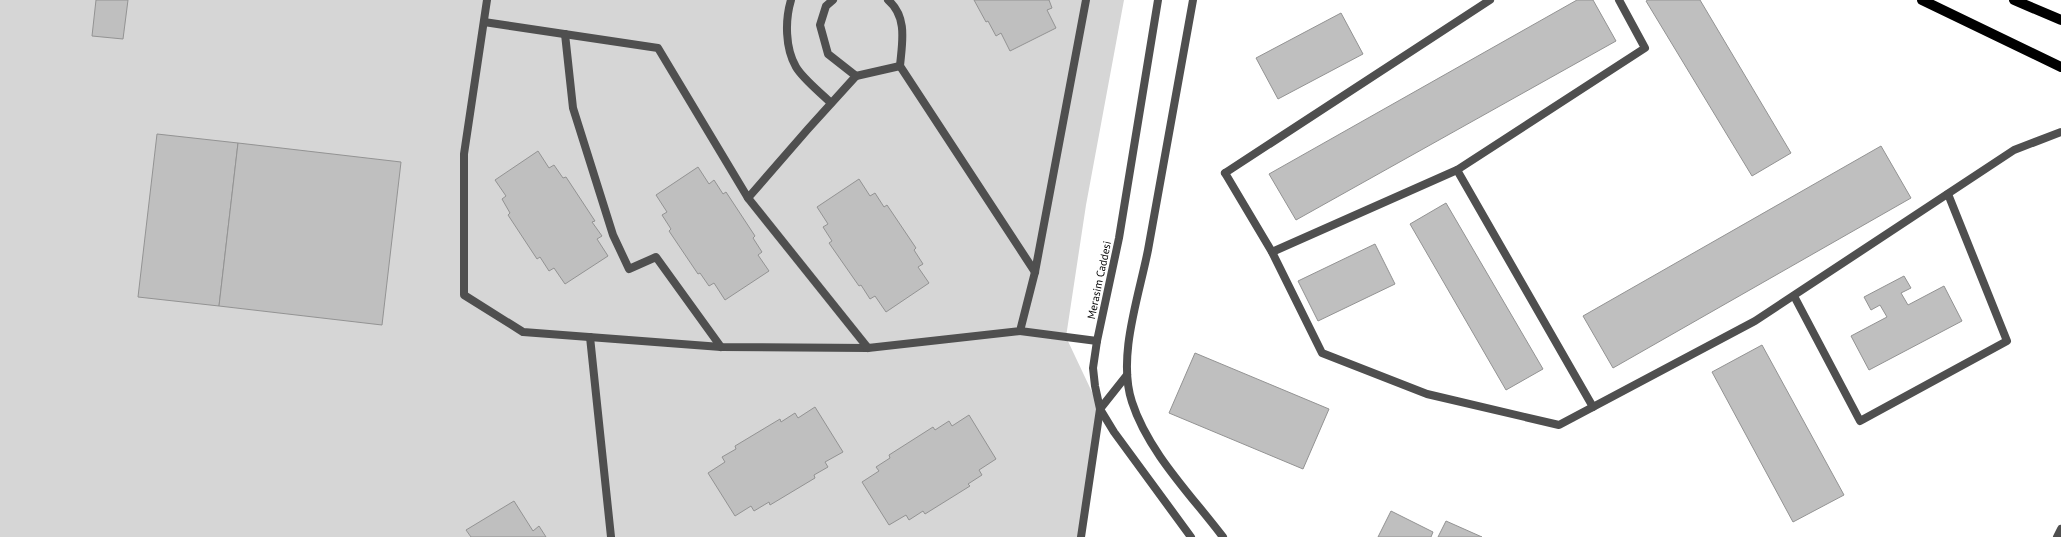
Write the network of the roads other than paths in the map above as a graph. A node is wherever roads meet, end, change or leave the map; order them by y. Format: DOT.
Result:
graph roads {
  1 [pos="487,0"];
  2 [pos="791,0"];
  3 [pos="834,0"];
  4 [pos="888,0"];
  5 [pos="1086,0"];
  6 [pos="1158,0"];
  7 [pos="1193,0"];
  8 [pos="1490,0"];
  9 [pos="1619,0"];
  10 [pos="1922,0"];
  11 [pos="2014,0"];
  12 [pos="2061,20"];
  13 [pos="484,22"];
  14 [pos="565,34"];
  15 [pos="900,66"];
  16 [pos="2061,68"];
  17 [pos="856,76"];
  18 [pos="831,103"];
  19 [pos="2061,132"];
  20 [pos="1457,170"];
  21 [pos="1948,194"];
  22 [pos="748,198"];
  23 [pos="1272,252"];
  24 [pos="1035,272"];
  25 [pos="1794,296"];
  26 [pos="1020,331"];
  27 [pos="590,337"];
  28 [pos="1097,341"];
  29 [pos="721,347"];
  30 [pos="868,348"];
  31 [pos="1126,374"];
  32 [pos="1593,407"];
  33 [pos="1100,409"];
  34 [pos="2061,529"];
  35 [pos="611,537"];
  36 [pos="1081,537"];
  37 [pos="1191,537"];
  38 [pos="1223,537"];
  39 [pos="2057,537"];
  1 -- 13 [label="street"];
  2 -- 18 [label="street"];
  3 -- 17 [label="street"];
  4 -- 15 [label="street"];
  5 -- 24 [label="street"];
  6 -- 28 [label="street, Merasim Caddesi"];
  7 -- 31 [label="street"];
  8 -- 23 [label="street"];
  9 -- 20 [label="street"];
  10 -- 16 [label="main road"];
  11 -- 12 [label="main road"];
  13 -- 14 [label="street"];
  13 -- 27 [label="street"];
  14 -- 22 [label="street"];
  14 -- 29 [label="street"];
  15 -- 17 [label="street"];
  15 -- 24 [label="street"];
  17 -- 18 [label="street"];
  18 -- 22 [label="street"];
  19 -- 21 [label="street"];
  20 -- 23 [label="street"];
  20 -- 32 [label="street"];
  21 -- 25 [label="street"];
  21 -- 25 [label="street"];
  22 -- 30 [label="street"];
  23 -- 32 [label="street"];
  24 -- 26 [label="street"];
  25 -- 32 [label="street"];
  26 -- 28 [label="street"];
  26 -- 30 [label="street"];
  27 -- 29 [label="street"];
  27 -- 35 [label="street"];
  28 -- 33 [label="street, Merasim Caddesi"];
  29 -- 30 [label="street"];
  31 -- 33 [label="street"];
  31 -- 38 [label="street"];
  33 -- 36 [label="street"];
  33 -- 37 [label="street, Merasim Caddesi"];
  34 -- 39 [label="street"];
}
